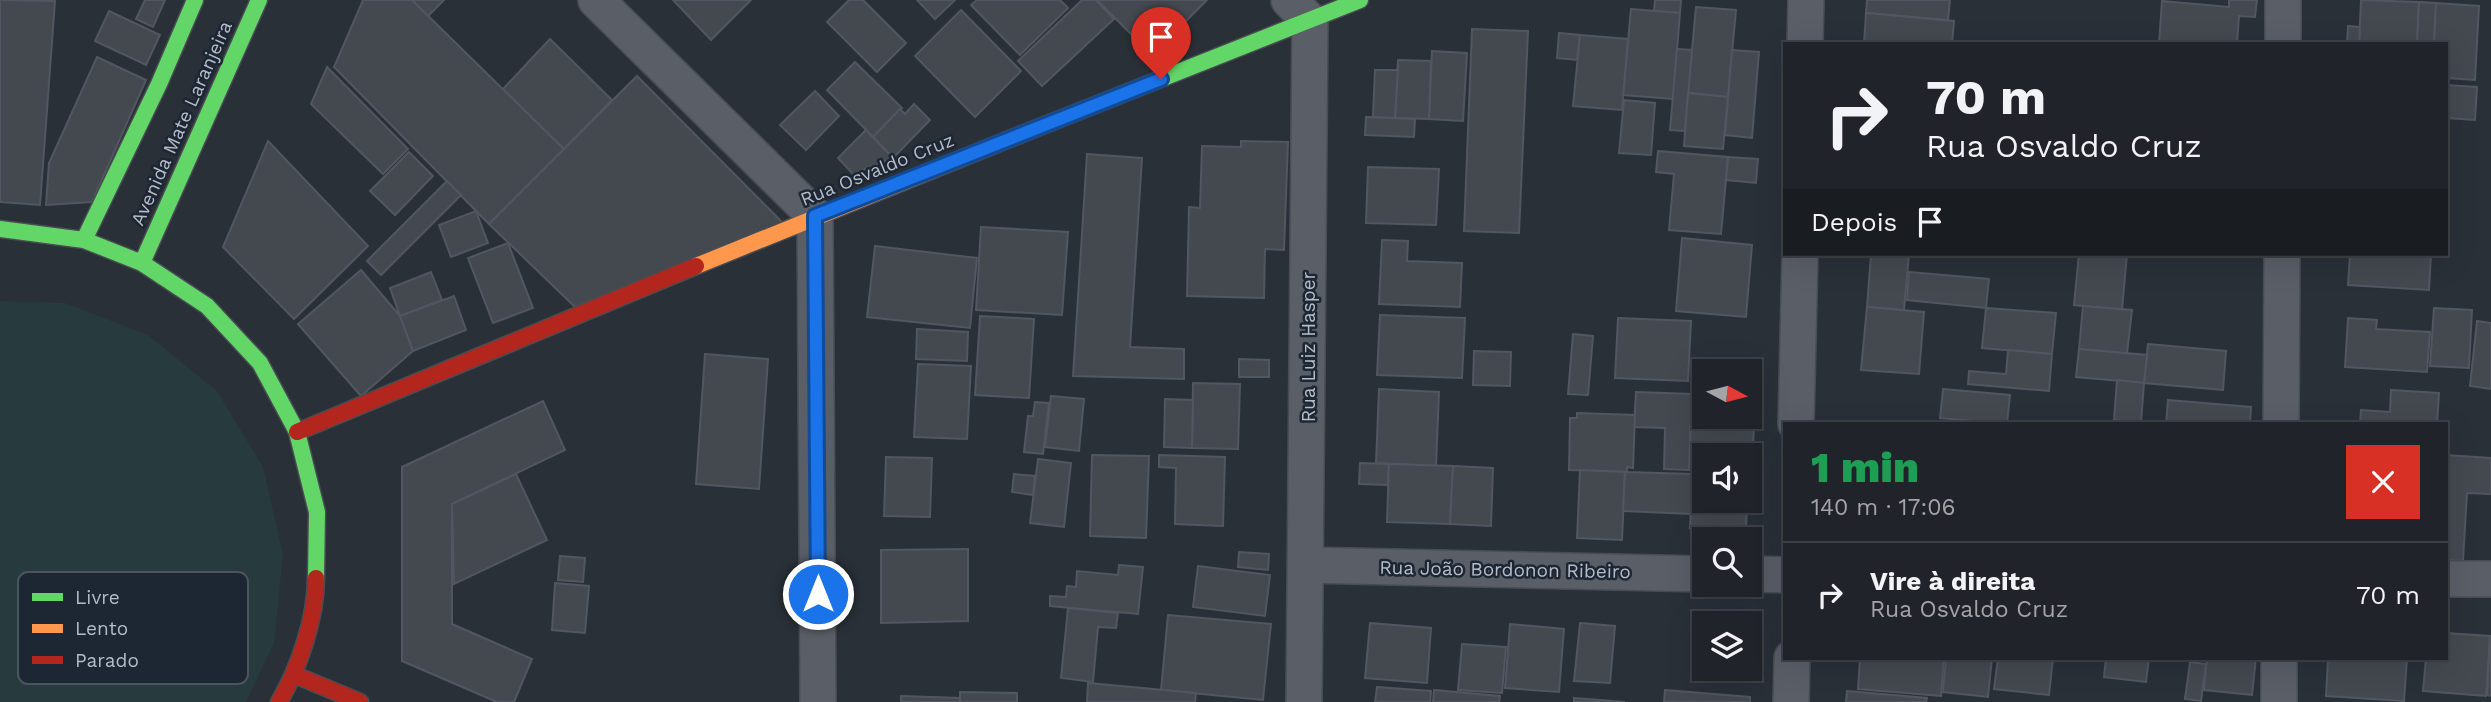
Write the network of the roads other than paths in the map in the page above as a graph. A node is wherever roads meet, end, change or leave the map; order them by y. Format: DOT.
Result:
graph roads {
  1 [pos="195,0"];
  2 [pos="259,0"];
  3 [pos="596,0"];
  4 [pos="1360,0"];
  5 [pos="1806,0"];
  6 [pos="2283,0"];
  7 [pos="1300,10"];
  8 [pos="1805,42"];
  9 [pos="2283,42"];
  10 [pos="815,216"];
  11 [pos="0,229"];
  12 [pos="84,240"];
  13 [pos="1800,256"];
  14 [pos="2281,256"];
  15 [pos="142,263"];
  16 [pos="1796,422"];
  17 [pos="2281,422"];
  18 [pos="296,432"];
  19 [pos="1306,565"];
  20 [pos="1692,573"];
  21 [pos="1762,575"];
  22 [pos="1783,575"];
  23 [pos="2448,579"];
  24 [pos="2491,579"];
  25 [pos="1791,660"];
  26 [pos="2279,660"];
  27 [pos="295,674"];
  28 [pos="279,702"];
  29 [pos="360,702"];
  30 [pos="818,702"];
  31 [pos="1304,702"];
  32 [pos="1791,702"];
  33 [pos="2279,702"];
  1 -- 12 [label="main road, Avenida Mate Laranjeira"];
  2 -- 15 [label="main road, Avenida Mate Laranjeira"];
  3 -- 10 [label="street"];
  4 -- 7 [label="main road, Rua Osvaldo Cruz"];
  5 -- 8 [label="street"];
  6 -- 9 [label="street"];
  7 -- 10 [label="main road, Rua Osvaldo Cruz"];
  7 -- 19 [label="street, Rua Luiz Hasper"];
  10 -- 18 [label="main road, Rua Osvaldo Cruz"];
  10 -- 30 [label="street"];
  11 -- 12 [label="main road"];
  12 -- 15 [label="main road"];
  13 -- 16 [label="street"];
  14 -- 17 [label="street"];
  15 -- 18 [label="main road"];
  18 -- 27 [label="main road"];
  19 -- 20 [label="street, Rua João Bordonon Ribeiro"];
  19 -- 31 [label="street, Rua Luiz Hasper"];
  21 -- 22 [label="street"];
  23 -- 24 [label="street"];
  25 -- 32 [label="street"];
  26 -- 33 [label="street"];
  27 -- 28 [label="main road"];
  27 -- 29 [label="main road"];
}
